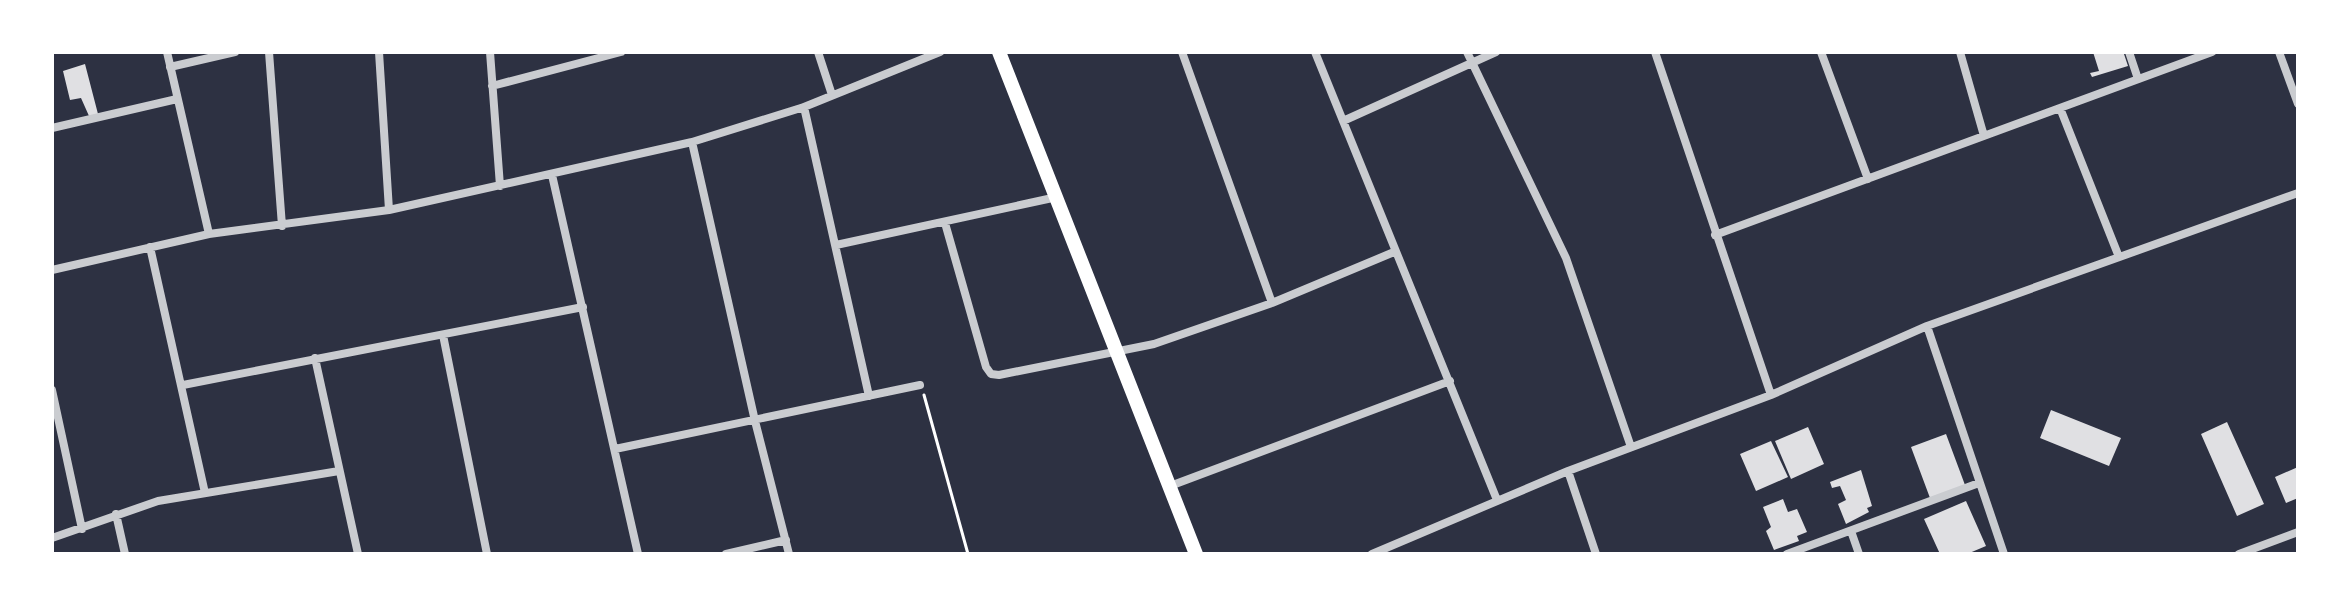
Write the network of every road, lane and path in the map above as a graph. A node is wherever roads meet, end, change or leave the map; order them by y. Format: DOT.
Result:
graph roads {
  1 [pos="167,52"];
  2 [pos="235,52"];
  3 [pos="269,52"];
  4 [pos="379,52"];
  5 [pos="490,52"];
  6 [pos="621,52"];
  7 [pos="818,52"];
  8 [pos="940,52"];
  9 [pos="999,52"];
  10 [pos="1182,52"];
  11 [pos="1315,52"];
  12 [pos="1467,52"];
  13 [pos="1496,52"];
  14 [pos="1655,52"];
  15 [pos="1821,52"];
  16 [pos="1960,52"];
  17 [pos="2129,52"];
  18 [pos="2212,52"];
  19 [pos="2279,52"];
  20 [pos="1472,62"];
  21 [pos="170,67"];
  22 [pos="2138,79"];
  23 [pos="492,86"];
  24 [pos="832,95"];
  25 [pos="177,99"];
  26 [pos="2298,104"];
  27 [pos="804,107"];
  28 [pos="2060,108"];
  29 [pos="1343,121"];
  30 [pos="52,128"];
  31 [pos="1984,136"];
  32 [pos="692,142"];
  33 [pos="552,175"];
  34 [pos="1868,179"];
  35 [pos="500,186"];
  36 [pos="2298,193"];
  37 [pos="1057,197"];
  38 [pos="389,210"];
  39 [pos="945,223"];
  40 [pos="282,226"];
  41 [pos="209,234"];
  42 [pos="1715,235"];
  43 [pos="836,245"];
  44 [pos="150,247"];
  45 [pos="1394,252"];
  46 [pos="2119,257"];
  47 [pos="52,270"];
  48 [pos="1272,303"];
  49 [pos="583,307"];
  50 [pos="1927,326"];
  51 [pos="443,335"];
  52 [pos="1117,353"];
  53 [pos="315,358"];
  54 [pos="1450,381"];
  55 [pos="183,385"];
  56 [pos="921,389"];
  57 [pos="52,390"];
  58 [pos="1771,395"];
  59 [pos="869,396"];
  60 [pos="54,412"];
  61 [pos="755,421"];
  62 [pos="1631,447"];
  63 [pos="615,449"];
  64 [pos="339,471"];
  65 [pos="1568,471"];
  66 [pos="1979,483"];
  67 [pos="1170,486"];
  68 [pos="205,493"];
  69 [pos="1497,500"];
  70 [pos="116,514"];
  71 [pos="82,529"];
  72 [pos="1851,531"];
  73 [pos="2298,532"];
  74 [pos="52,538"];
  75 [pos="786,540"];
  76 [pos="125,554"];
  77 [pos="358,554"];
  78 [pos="487,554"];
  79 [pos="638,554"];
  80 [pos="726,554"];
  81 [pos="789,554"];
  82 [pos="968,554"];
  83 [pos="1196,554"];
  84 [pos="1372,554"];
  85 [pos="1596,554"];
  86 [pos="1787,554"];
  87 [pos="1859,554"];
  88 [pos="2004,554"];
  89 [pos="2239,554"];
  1 -- 21 [label="street"];
  2 -- 21 [label="street"];
  3 -- 40 [label="street"];
  4 -- 38 [label="street"];
  5 -- 23 [label="street"];
  6 -- 23 [label="street"];
  7 -- 24 [label="street"];
  8 -- 24 [label="street"];
  9 -- 37 [label="main road"];
  10 -- 48 [label="street"];
  11 -- 29 [label="street"];
  12 -- 20 [label="street"];
  13 -- 20 [label="street"];
  14 -- 42 [label="street"];
  15 -- 34 [label="street"];
  16 -- 31 [label="street"];
  17 -- 22 [label="street"];
  18 -- 22 [label="street"];
  19 -- 26 [label="street"];
  20 -- 29 [label="street"];
  20 -- 62 [label="street"];
  21 -- 25 [label="street"];
  22 -- 28 [label="street"];
  23 -- 35 [label="street"];
  24 -- 27 [label="street"];
  25 -- 30 [label="street"];
  25 -- 41 [label="street"];
  27 -- 32 [label="street"];
  27 -- 43 [label="street"];
  28 -- 31 [label="street"];
  28 -- 46 [label="street"];
  29 -- 45 [label="street"];
  31 -- 34 [label="street"];
  32 -- 33 [label="street"];
  32 -- 61 [label="street"];
  33 -- 35 [label="street"];
  33 -- 49 [label="street"];
  34 -- 42 [label="street"];
  35 -- 38 [label="street"];
  36 -- 46 [label="street"];
  37 -- 39 [label="street"];
  37 -- 52 [label="main road"];
  38 -- 40 [label="street"];
  39 -- 43 [label="street"];
  39 -- 52 [label="street"];
  40 -- 41 [label="street"];
  41 -- 44 [label="street"];
  42 -- 58 [label="street"];
  43 -- 59 [label="street"];
  44 -- 47 [label="street"];
  44 -- 55 [label="street"];
  45 -- 48 [label="street"];
  45 -- 54 [label="street"];
  46 -- 50 [label="street"];
  48 -- 52 [label="street"];
  49 -- 51 [label="street"];
  49 -- 63 [label="street"];
  50 -- 58 [label="street"];
  50 -- 66 [label="street"];
  51 -- 53 [label="street"];
  51 -- 78 [label="street"];
  52 -- 67 [label="main road"];
  53 -- 55 [label="street"];
  53 -- 64 [label="street"];
  54 -- 67 [label="street"];
  54 -- 69 [label="street"];
  55 -- 68 [label="street"];
  56 -- 59 [label="street"];
  56 -- 82 [label="path"];
  57 -- 60 [label="street"];
  58 -- 62 [label="street"];
  59 -- 61 [label="street"];
  60 -- 71 [label="street"];
  61 -- 63 [label="street"];
  61 -- 75 [label="street"];
  62 -- 65 [label="street"];
  63 -- 79 [label="street"];
  64 -- 68 [label="street"];
  64 -- 77 [label="street"];
  65 -- 69 [label="street"];
  65 -- 85 [label="street"];
  66 -- 72 [label="street"];
  66 -- 88 [label="street"];
  67 -- 83 [label="main road"];
  68 -- 70 [label="street"];
  69 -- 84 [label="street"];
  70 -- 71 [label="street"];
  70 -- 76 [label="street"];
  71 -- 74 [label="street"];
  72 -- 86 [label="street"];
  72 -- 87 [label="street"];
  73 -- 89 [label="street"];
  75 -- 80 [label="street"];
  75 -- 81 [label="street"];
}
